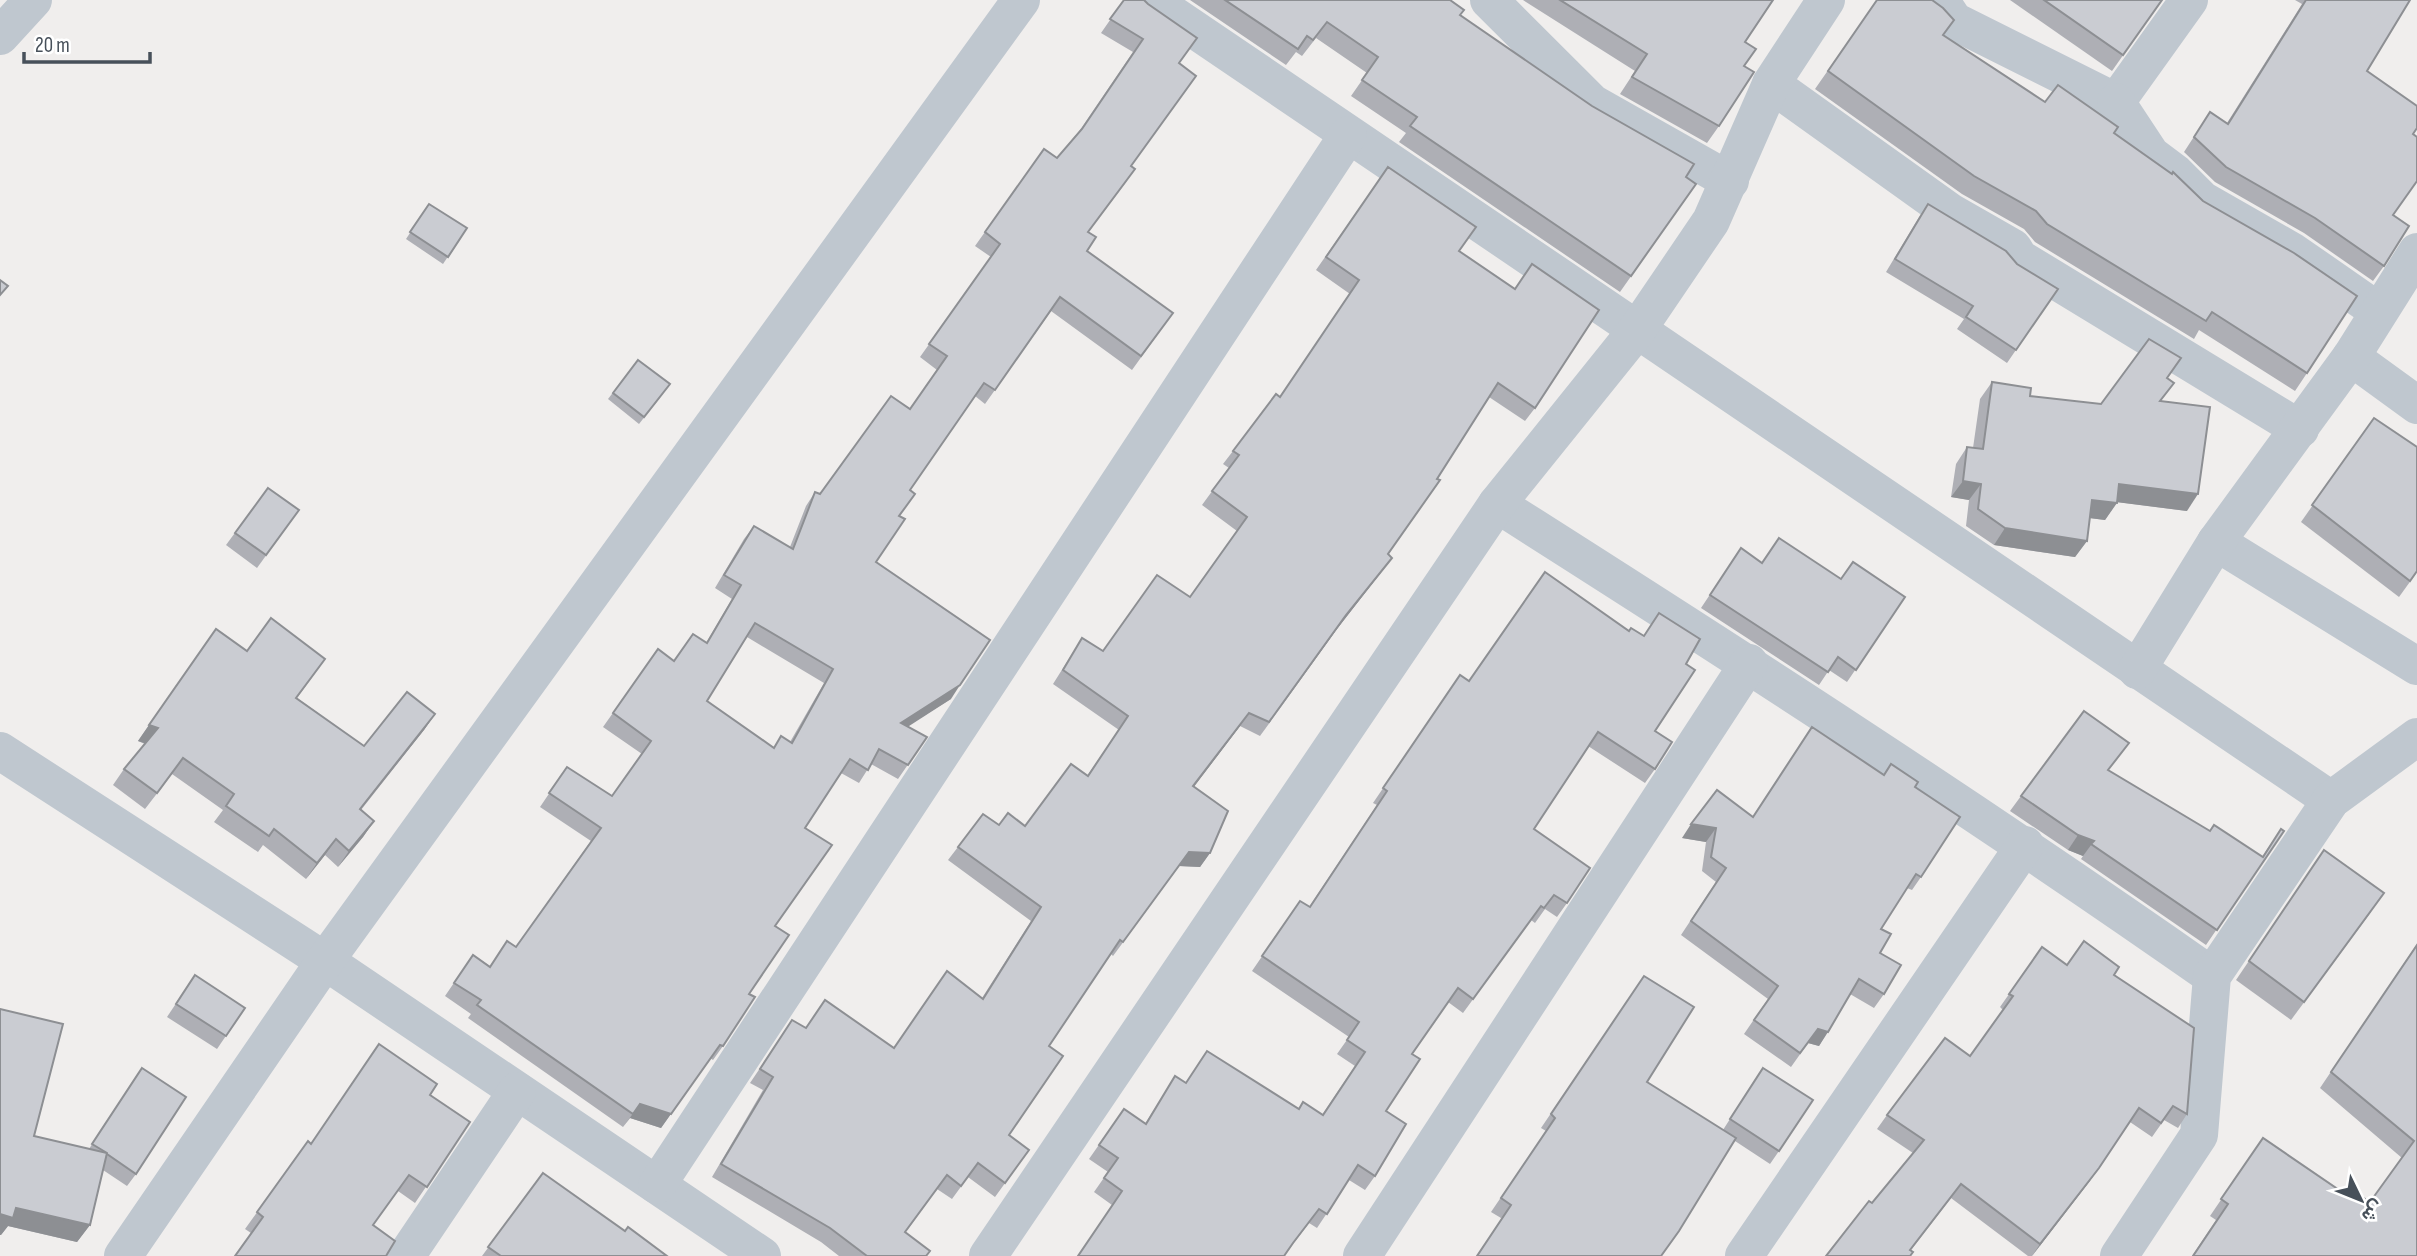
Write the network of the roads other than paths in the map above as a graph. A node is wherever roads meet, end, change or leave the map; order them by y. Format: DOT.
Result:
graph roads {
  1 [pos="33,0"];
  2 [pos="1021,0"];
  3 [pos="1151,0"];
  4 [pos="1489,0"];
  5 [pos="1826,0"];
  6 [pos="1940,0"];
  7 [pos="2189,0"];
  8 [pos="0,36"];
  9 [pos="1771,84"];
  10 [pos="2116,102"];
  11 [pos="1348,135"];
  12 [pos="1730,181"];
  13 [pos="2417,252"];
  14 [pos="2378,311"];
  15 [pos="1637,330"];
  16 [pos="2351,357"];
  17 [pos="2417,405"];
  18 [pos="2300,429"];
  19 [pos="1497,504"];
  20 [pos="2216,542"];
  21 [pos="1749,663"];
  22 [pos="2417,667"];
  23 [pos="2137,670"];
  24 [pos="2417,737"];
  25 [pos="0,751"];
  26 [pos="2331,800"];
  27 [pos="2025,845"];
  28 [pos="325,961"];
  29 [pos="2212,976"];
  30 [pos="517,1091"];
  31 [pos="657,1185"];
  32 [pos="123,1256"];
  33 [pos="406,1256"];
  34 [pos="762,1256"];
  35 [pos="988,1256"];
  36 [pos="1362,1256"];
  37 [pos="1744,1256"];
  38 [pos="2119,1256"];
  1 -- 8 [label="street"];
  2 -- 28 [label="street"];
  3 -- 11 [label="street"];
  4 -- 12 [label="street"];
  5 -- 9 [label="street"];
  6 -- 10 [label="street"];
  7 -- 10 [label="street"];
  9 -- 12 [label="street"];
  9 -- 18 [label="street"];
  10 -- 14 [label="street"];
  11 -- 15 [label="street"];
  11 -- 31 [label="street"];
  12 -- 15 [label="street"];
  13 -- 14 [label="street"];
  14 -- 16 [label="street"];
  15 -- 19 [label="street"];
  15 -- 23 [label="street"];
  16 -- 17 [label="street"];
  16 -- 18 [label="street"];
  18 -- 20 [label="street"];
  19 -- 21 [label="street"];
  19 -- 35 [label="street"];
  20 -- 22 [label="street"];
  20 -- 23 [label="street"];
  21 -- 27 [label="street"];
  21 -- 36 [label="street"];
  23 -- 26 [label="street"];
  24 -- 26 [label="street"];
  25 -- 28 [label="street"];
  26 -- 29 [label="street"];
  27 -- 29 [label="street"];
  27 -- 37 [label="street"];
  28 -- 30 [label="street"];
  28 -- 32 [label="street"];
  29 -- 38 [label="street"];
  30 -- 31 [label="street"];
  30 -- 33 [label="street"];
  31 -- 34 [label="street"];
}
